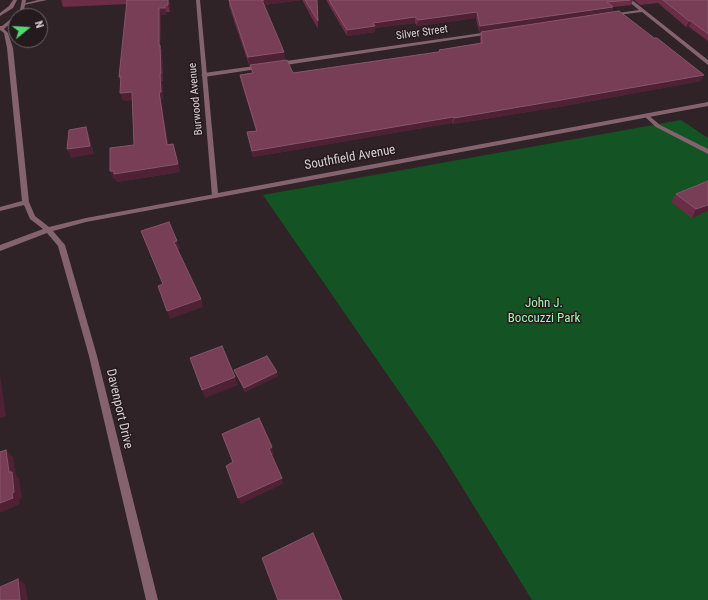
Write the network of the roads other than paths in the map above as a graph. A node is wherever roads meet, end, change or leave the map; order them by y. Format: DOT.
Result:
graph roads {
  1 [pos="15,0"];
  2 [pos="45,0"];
  3 [pos="198,0"];
  4 [pos="629,0"];
  5 [pos="24,2"];
  6 [pos="642,11"];
  7 [pos="0,15"];
  8 [pos="606,16"];
  9 [pos="1,27"];
  10 [pos="496,32"];
  11 [pos="708,63"];
  12 [pos="272,65"];
  13 [pos="265,66"];
  14 [pos="204,75"];
  15 [pos="708,104"];
  16 [pos="647,116"];
  17 [pos="708,152"];
  18 [pos="215,196"];
  19 [pos="26,202"];
  20 [pos="0,209"];
  21 [pos="48,230"];
  22 [pos="0,248"];
  23 [pos="152,600"];
  1 -- 7 [label="street"];
  2 -- 5 [label="street"];
  3 -- 14 [label="street, Burwood Avenue"];
  4 -- 6 [label="street"];
  6 -- 8 [label="street"];
  6 -- 11 [label="street"];
  9 -- 19 [label="street"];
  10 -- 12 [label="street, Silver Street"];
  13 -- 14 [label="street"];
  14 -- 18 [label="street, Burwood Avenue"];
  15 -- 16 [label="street, Southfield Avenue"];
  16 -- 17 [label="street"];
  16 -- 18 [label="street, Southfield Avenue"];
  18 -- 21 [label="street, Southfield Avenue"];
  19 -- 20 [label="street"];
  19 -- 21 [label="street, Davenport Drive"];
  21 -- 22 [label="street, Southfield Avenue"];
  21 -- 23 [label="street, Davenport Drive"];
}
